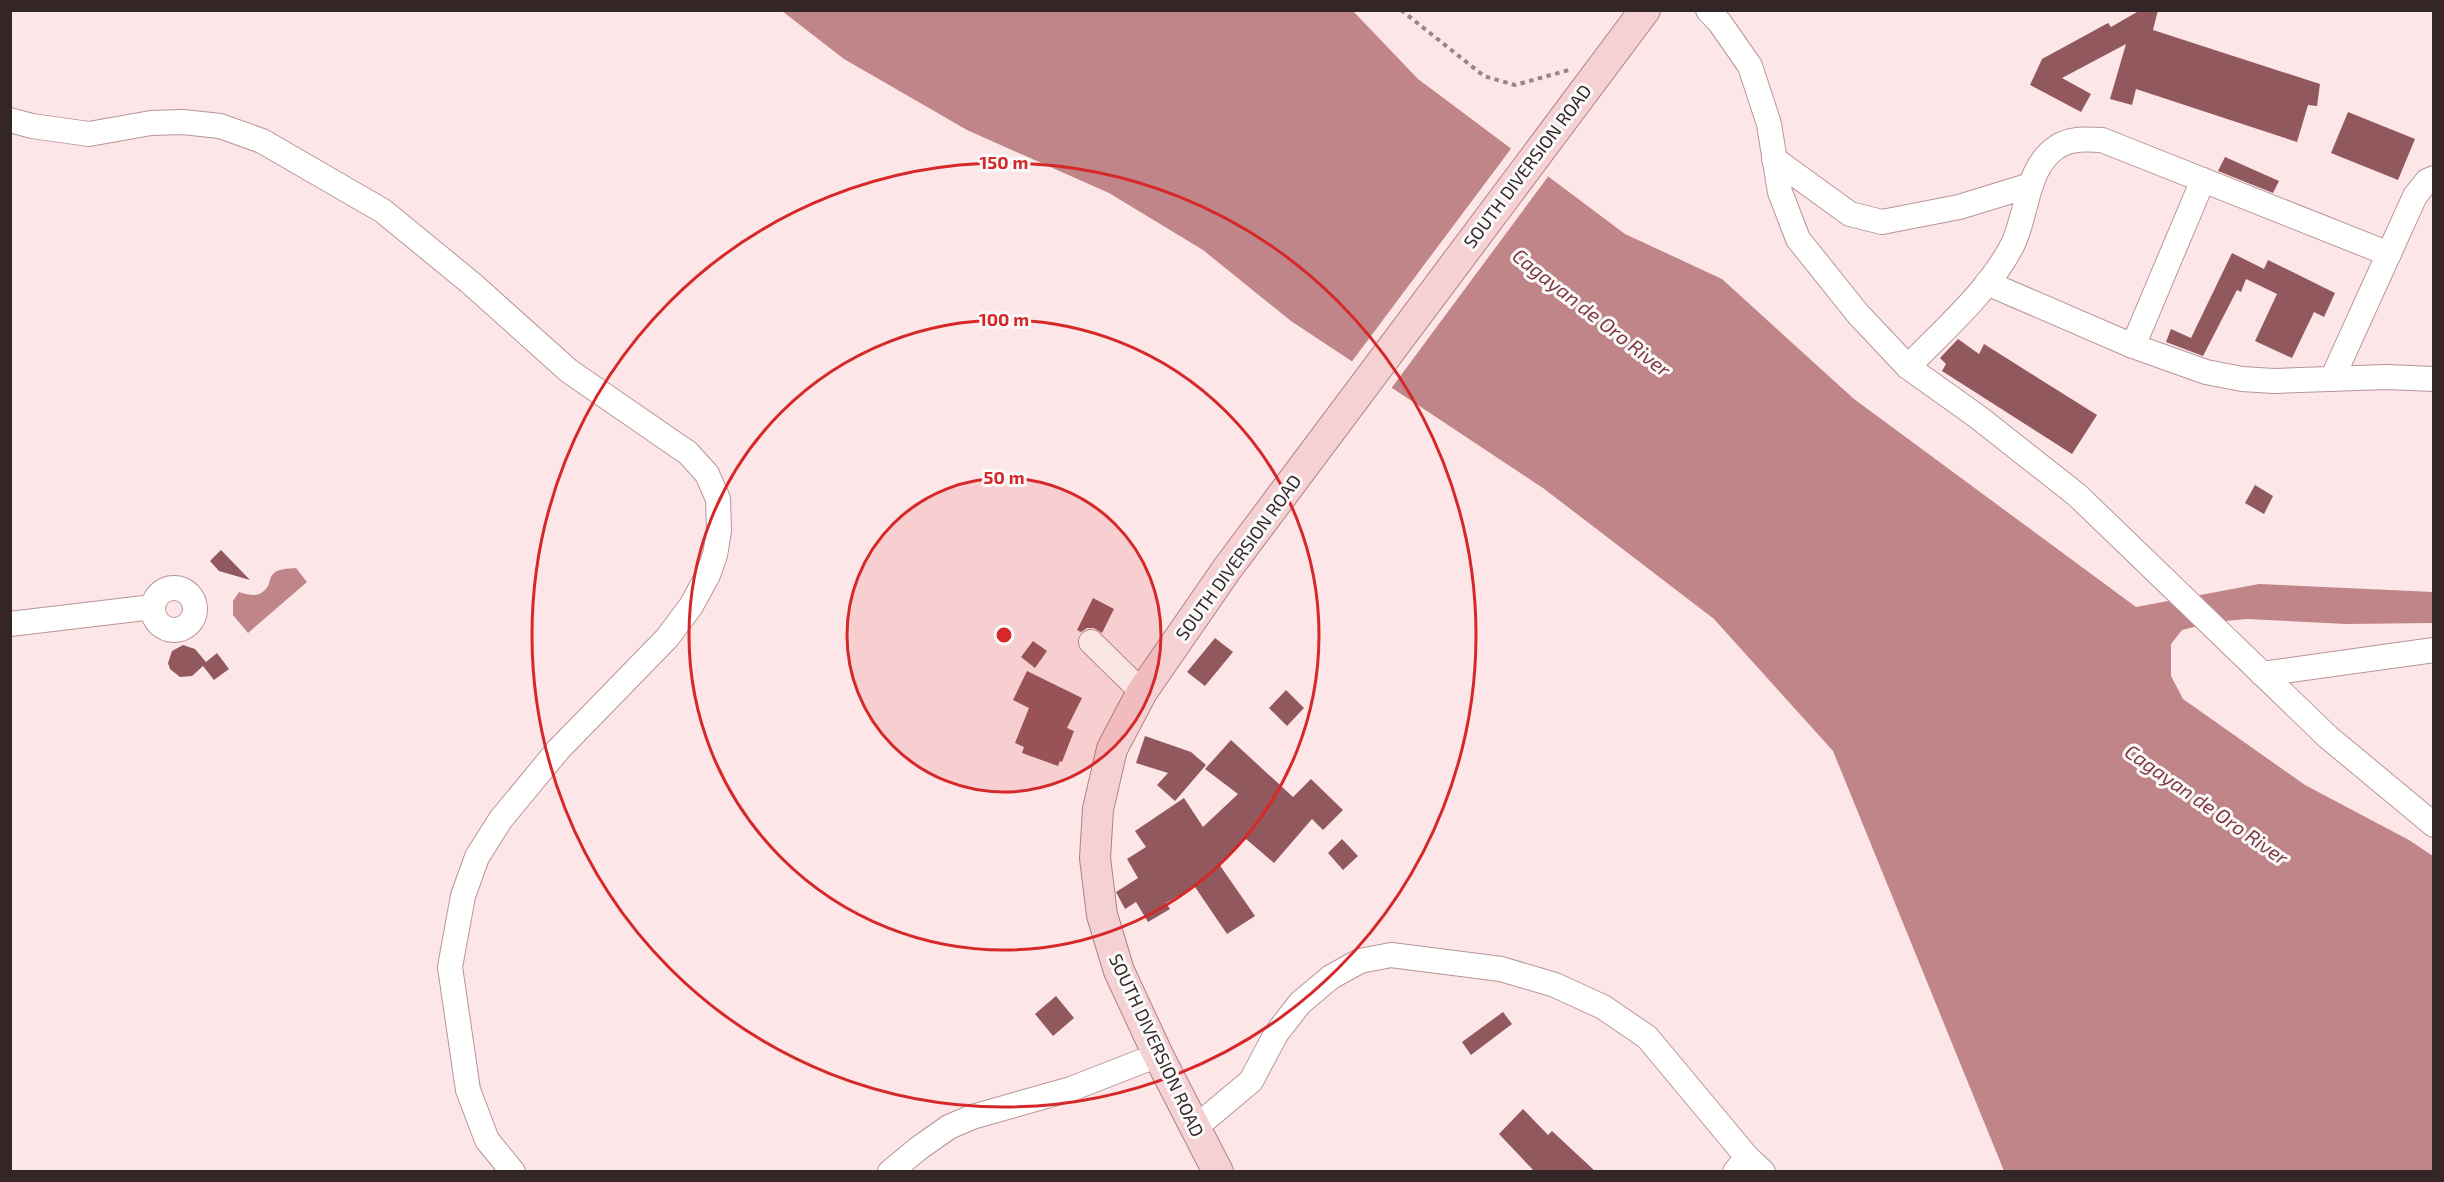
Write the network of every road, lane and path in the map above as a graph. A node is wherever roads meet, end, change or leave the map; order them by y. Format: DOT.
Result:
graph roads {
  1 [pos="1401,10"];
  2 [pos="1645,10"];
  3 [pos="1708,10"];
  4 [pos="1550,75"];
  5 [pos="10,120"];
  6 [pos="1774,159"];
  7 [pos="2433,178"];
  8 [pos="2203,180"];
  9 [pos="2031,186"];
  10 [pos="2389,254"];
  11 [pos="1987,283"];
  12 [pos="2133,346"];
  13 [pos="1908,367"];
  14 [pos="2332,379"];
  15 [pos="2433,379"];
  16 [pos="153,608"];
  17 [pos="10,624"];
  18 [pos="1091,642"];
  19 [pos="2433,650"];
  20 [pos="2255,668"];
  21 [pos="1142,692"];
  22 [pos="2433,825"];
  23 [pos="1158,1055"];
  24 [pos="1196,1127"];
  25 [pos="1749,1167"];
  26 [pos="513,1172"];
  27 [pos="890,1172"];
  28 [pos="1218,1172"];
  1 -- 4 [label="path"];
  2 -- 21 [label="main road, SOUTH DIVERSION ROAD"];
  3 -- 6 [label="street"];
  5 -- 26 [label="street"];
  6 -- 9 [label="street"];
  6 -- 13 [label="street"];
  7 -- 10 [label="street"];
  8 -- 9 [label="street"];
  8 -- 10 [label="street"];
  8 -- 12 [label="street"];
  9 -- 11 [label="street"];
  10 -- 14 [label="street"];
  11 -- 12 [label="street"];
  11 -- 13 [label="street"];
  12 -- 14 [label="street"];
  13 -- 20 [label="street"];
  14 -- 15 [label="street"];
  16 -- 17 [label="street"];
  18 -- 21 [label="street"];
  19 -- 20 [label="street"];
  20 -- 22 [label="street"];
  21 -- 23 [label="main road, SOUTH DIVERSION ROAD"];
  23 -- 24 [label="main road, SOUTH DIVERSION ROAD"];
  23 -- 27 [label="street"];
  24 -- 25 [label="street"];
  24 -- 28 [label="main road, SOUTH DIVERSION ROAD"];
}
